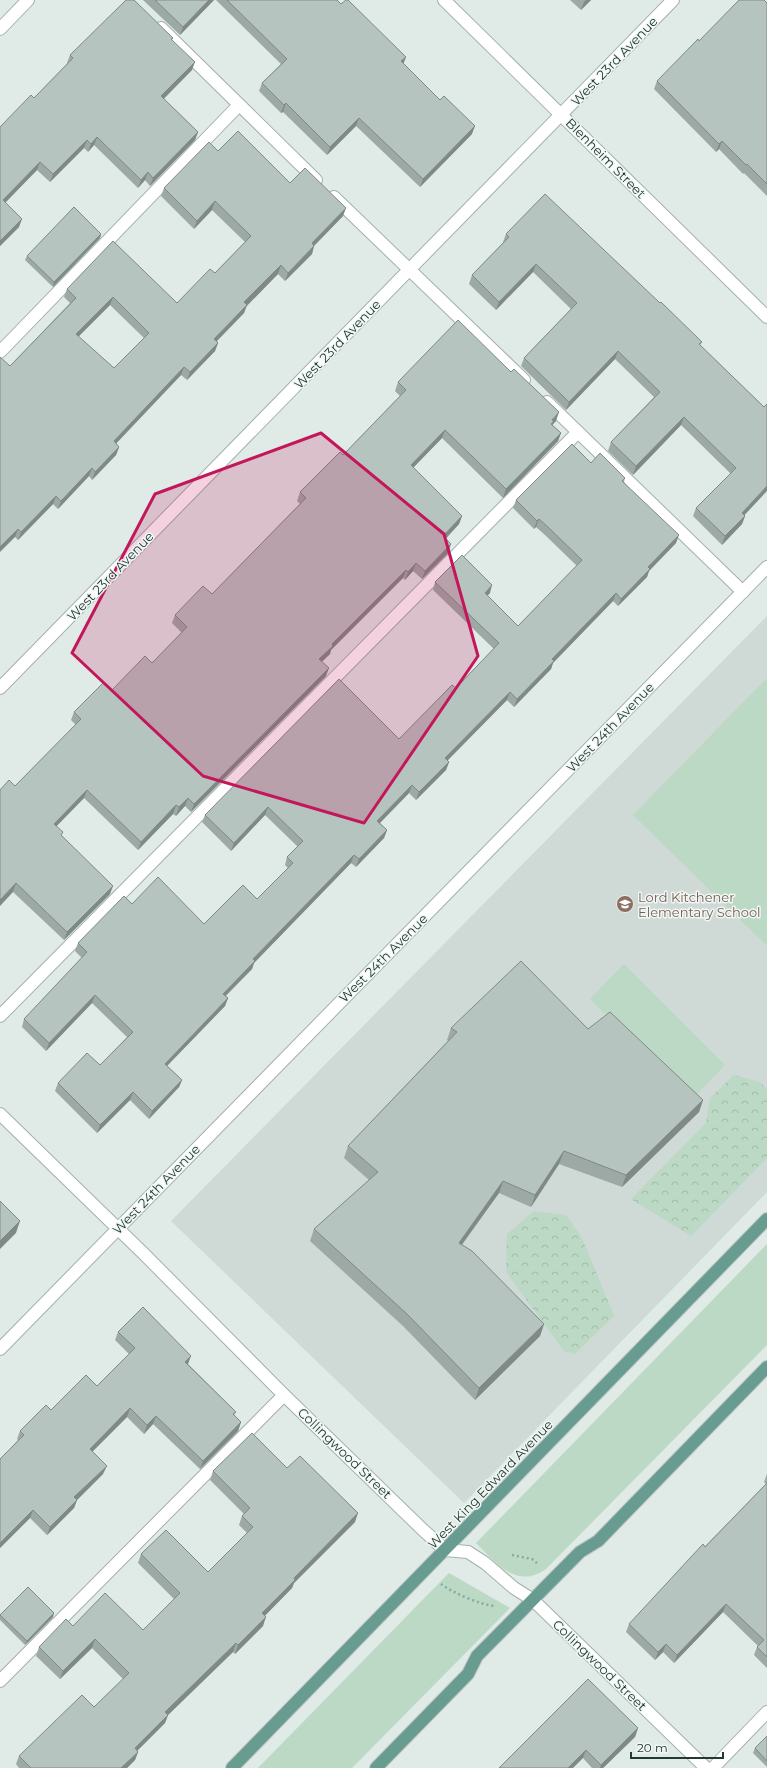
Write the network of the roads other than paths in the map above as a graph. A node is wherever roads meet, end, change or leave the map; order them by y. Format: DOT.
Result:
graph roads {
  1 [pos="28,0"];
  2 [pos="444,0"];
  3 [pos="673,0"];
  4 [pos="155,22"];
  5 [pos="0,29"];
  6 [pos="239,105"];
  7 [pos="562,114"];
  8 [pos="410,270"];
  9 [pos="767,317"];
  10 [pos="0,352"];
  11 [pos="578,432"];
  12 [pos="767,567"];
  13 [pos="743,592"];
  14 [pos="0,688"];
  15 [pos="0,1016"];
  16 [pos="0,1114"];
  17 [pos="767,1219"];
  18 [pos="117,1228"];
  19 [pos="0,1349"];
  20 [pos="767,1367"];
  21 [pos="284,1395"];
  22 [pos="445,1550"];
  23 [pos="532,1600"];
  24 [pos="0,1681"];
  25 [pos="767,1712"];
  26 [pos="232,1768"];
  27 [pos="376,1768"];
  28 [pos="706,1768"];
  29 [pos="713,1768"];
  1 -- 5 [label="street"];
  2 -- 7 [label="street, Blenheim Street"];
  3 -- 7 [label="street, West 23rd Avenue"];
  4 -- 6 [label="street"];
  6 -- 8 [label="street"];
  6 -- 10 [label="street"];
  7 -- 8 [label="street, West 23rd Avenue"];
  7 -- 9 [label="street, Blenheim Street"];
  8 -- 11 [label="street"];
  8 -- 14 [label="street, West 23rd Avenue"];
  11 -- 13 [label="street"];
  11 -- 15 [label="street"];
  12 -- 13 [label="street, West 24th Avenue"];
  13 -- 18 [label="street, West 24th Avenue"];
  16 -- 18 [label="street, Collingwood Street"];
  17 -- 22 [label="main road, West King Edward Avenue"];
  18 -- 19 [label="street, West 24th Avenue"];
  18 -- 21 [label="street, Collingwood Street"];
  20 -- 23 [label="main road"];
  21 -- 22 [label="street, Collingwood Street"];
  21 -- 24 [label="street"];
  22 -- 23 [label="street, Collingwood Street"];
  22 -- 26 [label="main road, West King Edward Avenue"];
  23 -- 27 [label="main road"];
  23 -- 28 [label="street, Collingwood Street"];
  25 -- 29 [label="street"];
}
